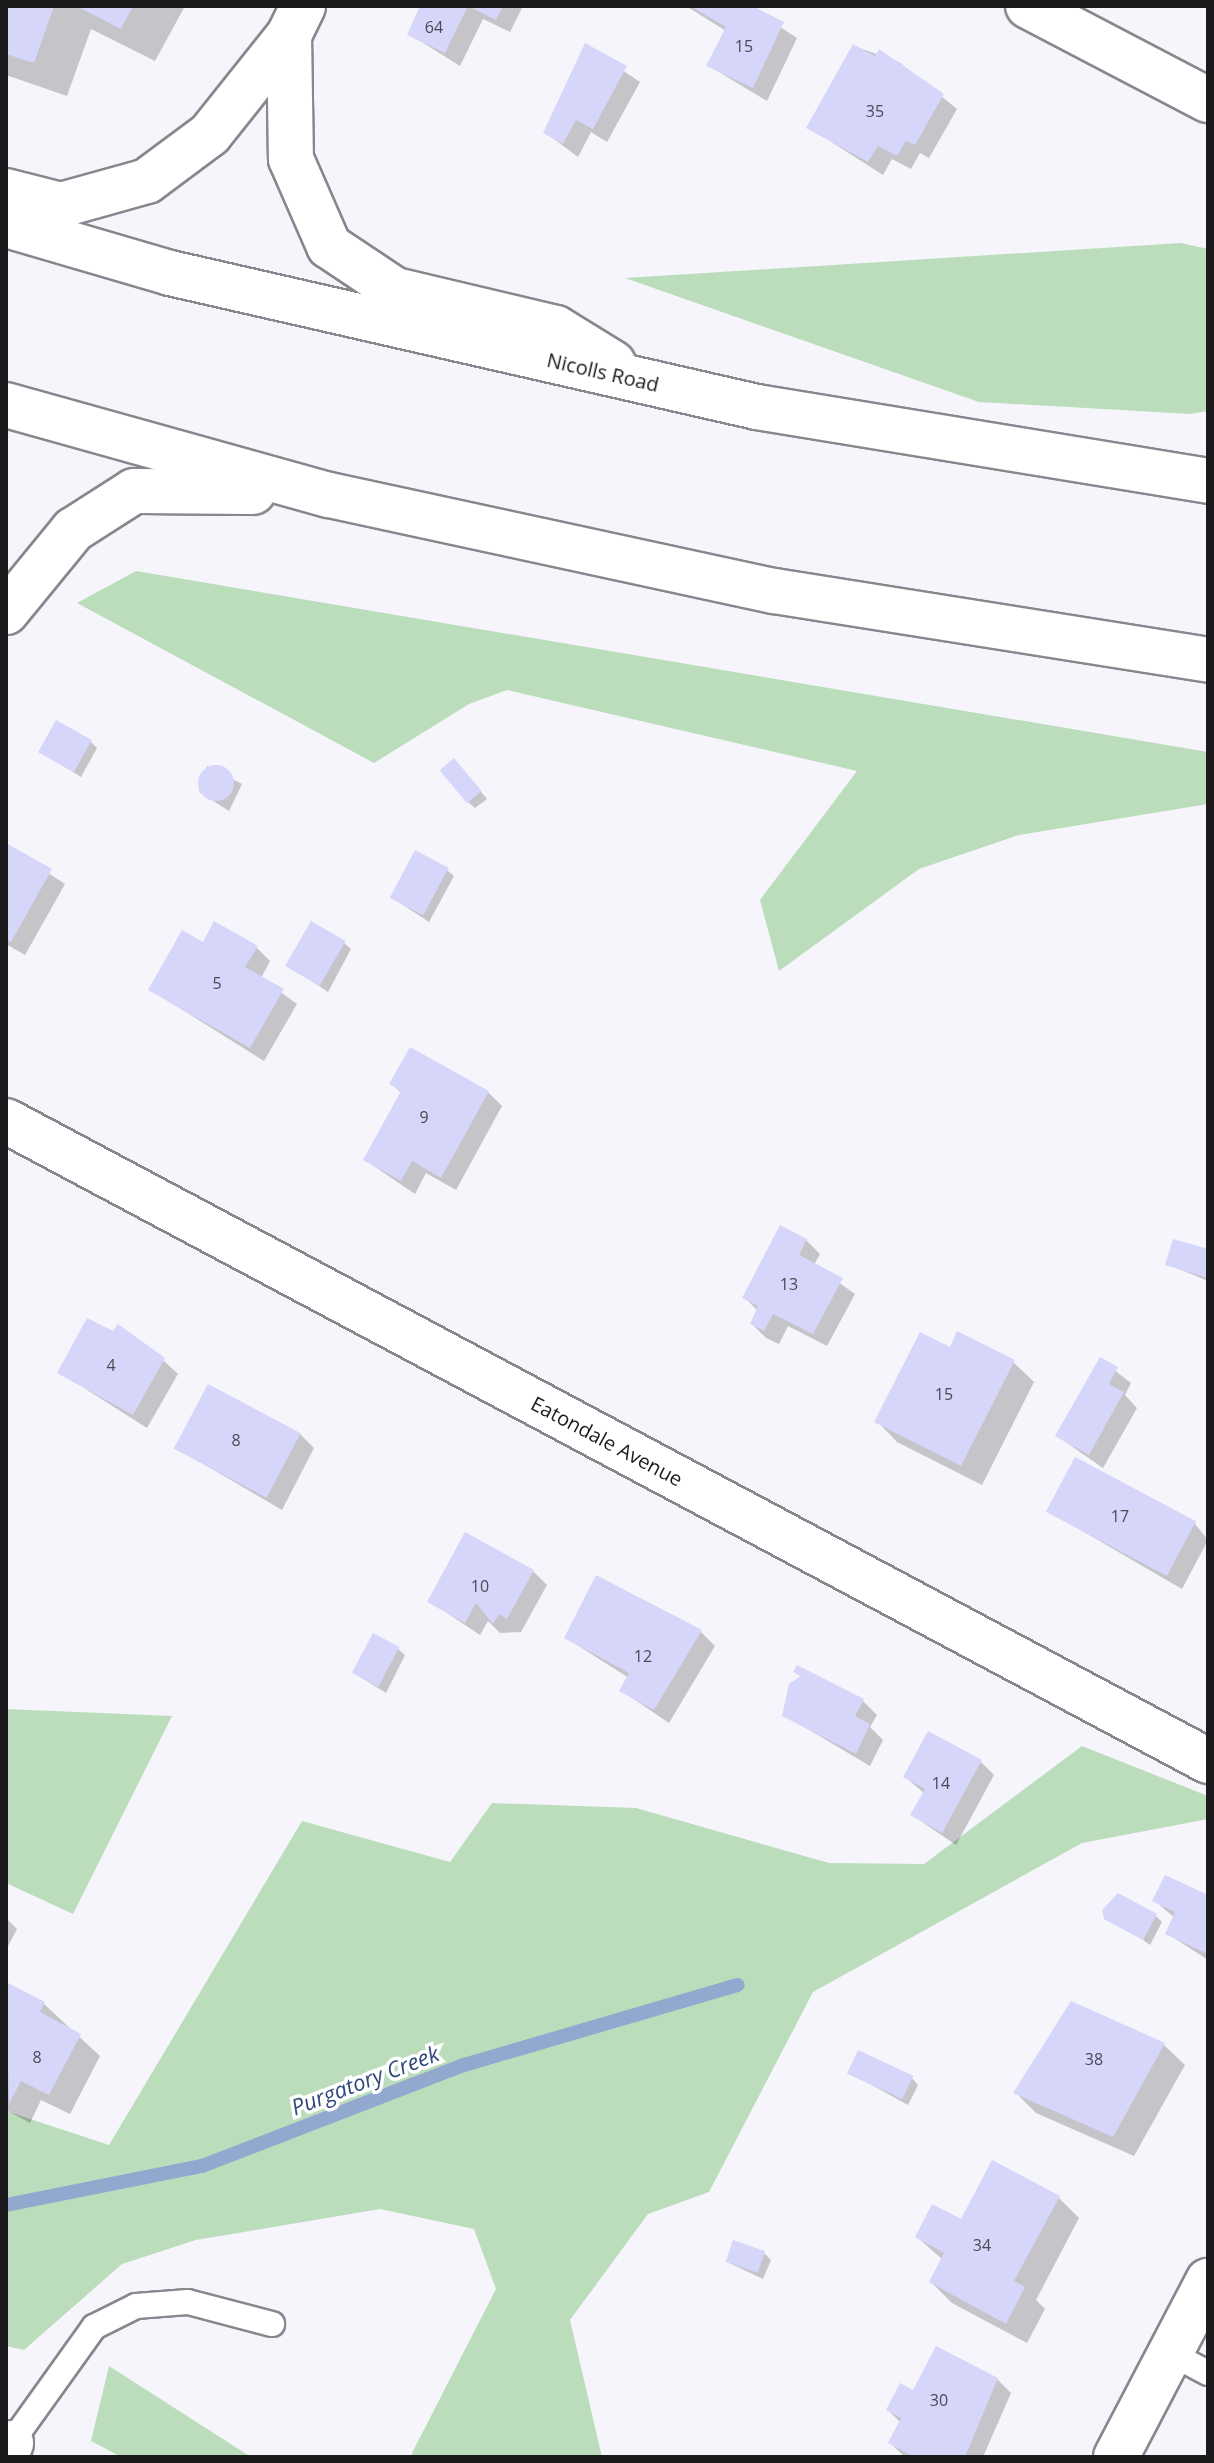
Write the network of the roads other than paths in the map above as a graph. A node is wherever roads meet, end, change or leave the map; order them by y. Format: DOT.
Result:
graph roads {
  1 [pos="1028,6"];
  2 [pos="296,21"];
  3 [pos="1208,100"];
  4 [pos="6,191"];
  5 [pos="6,225"];
  6 [pos="642,381"];
  7 [pos="6,405"];
  8 [pos="1208,481"];
  9 [pos="329,495"];
  10 [pos="6,612"];
  11 [pos="1208,660"];
  12 [pos="6,1121"];
  13 [pos="1208,1761"];
  14 [pos="1208,2281"];
  15 [pos="272,2324"];
  16 [pos="1189,2363"];
  17 [pos="8,2449"];
  18 [pos="1116,2457"];
  1 -- 3 [label="main road"];
  2 -- 4 [label="main road"];
  2 -- 6 [label="main road"];
  5 -- 6 [label="main road, Nicolls Road"];
  6 -- 8 [label="main road, Nicolls Road"];
  7 -- 9 [label="main road"];
  9 -- 10 [label="main road"];
  9 -- 11 [label="main road"];
  12 -- 13 [label="main road, Eatondale Avenue"];
  14 -- 16 [label="main road"];
  15 -- 17 [label="lane"];
  16 -- 18 [label="main road"];
}
